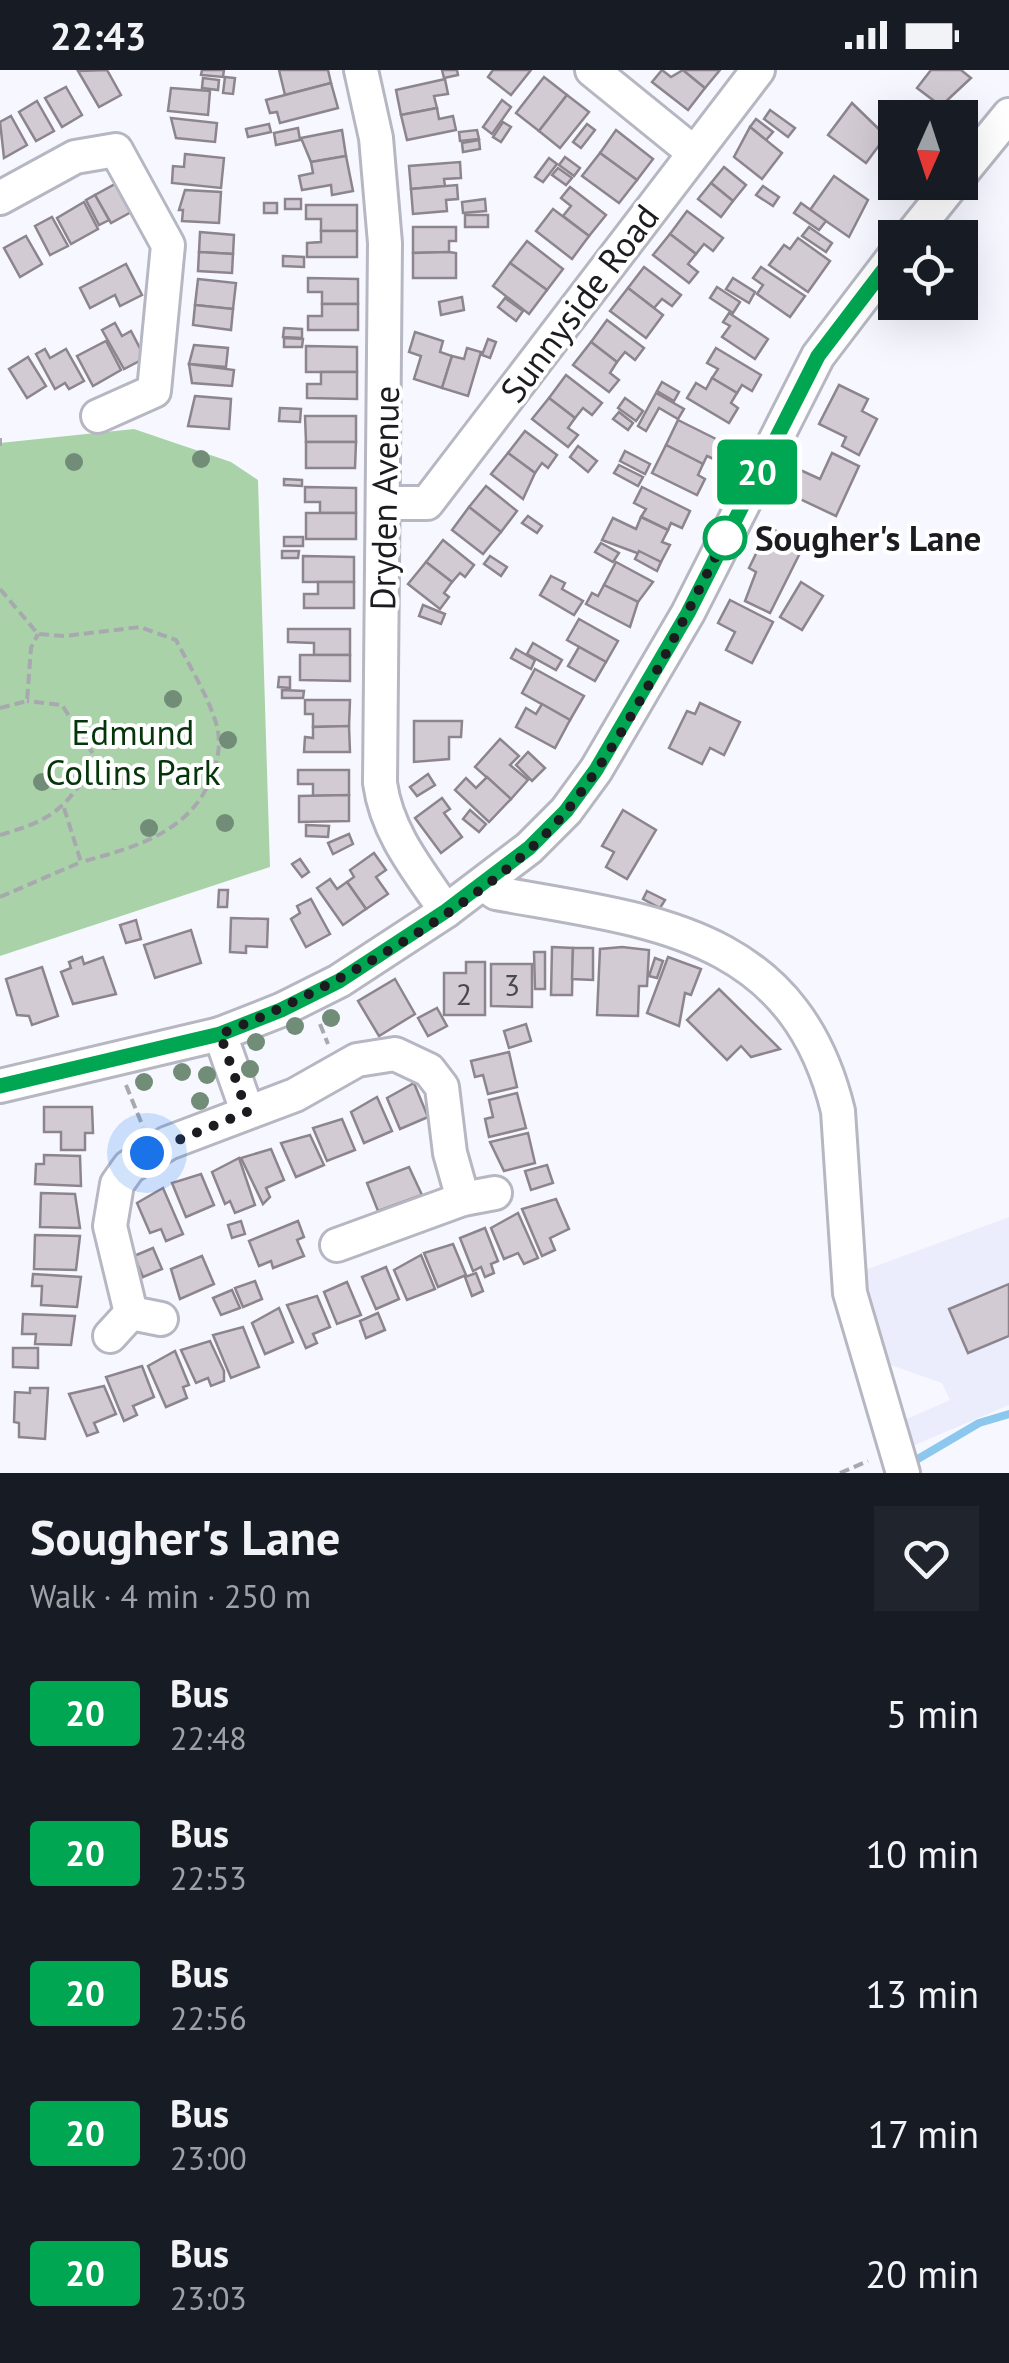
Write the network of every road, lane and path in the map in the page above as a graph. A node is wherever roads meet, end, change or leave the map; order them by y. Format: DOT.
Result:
graph roads {
  1 [pos="361,70"];
  2 [pos="592,70"];
  3 [pos="758,70"];
  4 [pos="1009,115"];
  5 [pos="692,152"];
  6 [pos="978,153"];
  7 [pos="0,198"];
  8 [pos="940,200"];
  9 [pos="923,220"];
  10 [pos="878,277"];
  11 [pos="98,416"];
  12 [pos="0,438"];
  13 [pos="0,446"];
  14 [pos="384,503"];
  15 [pos="0,588"];
  16 [pos="38,634"];
  17 [pos="27,701"];
  18 [pos="0,708"];
  19 [pos="64,808"];
  20 [pos="0,835"];
  21 [pos="81,862"];
  22 [pos="483,884"];
  23 [pos="0,897"];
  24 [pos="446,911"];
  25 [pos="309,996"];
  26 [pos="220,1034"];
  27 [pos="117,1061"];
  28 [pos="339,1071"];
  29 [pos="0,1086"];
  30 [pos="247,1112"];
  31 [pos="152,1150"];
  32 [pos="336,1242"];
  33 [pos="134,1323"];
  34 [pos="903,1473"];
  1 -- 14 [label="street, Dryden Avenue"];
  2 -- 5 [label="street"];
  3 -- 5 [label="street, Sunnyside Road"];
  4 -- 6 [label="street"];
  5 -- 14 [label="street, Sunnyside Road"];
  7 -- 11 [label="street"];
  8 -- 9 [label="street"];
  10 -- 22 [label="street"];
  12 -- 13 [label="path"];
  14 -- 24 [label="street, Dryden Avenue"];
  15 -- 16 [label="path"];
  16 -- 17 [label="path"];
  16 -- 21 [label="path"];
  17 -- 18 [label="path"];
  17 -- 19 [label="path"];
  19 -- 20 [label="path"];
  19 -- 21 [label="path"];
  21 -- 23 [label="path"];
  22 -- 24 [label="street"];
  22 -- 34 [label="street"];
  24 -- 25 [label="street"];
  25 -- 26 [label="street"];
  25 -- 28 [label="path"];
  26 -- 27 [label="street"];
  26 -- 30 [label="street"];
  27 -- 29 [label="street"];
  27 -- 31 [label="path"];
  28 -- 30 [label="street"];
  28 -- 32 [label="street"];
  30 -- 31 [label="street"];
  31 -- 33 [label="street"];
}
